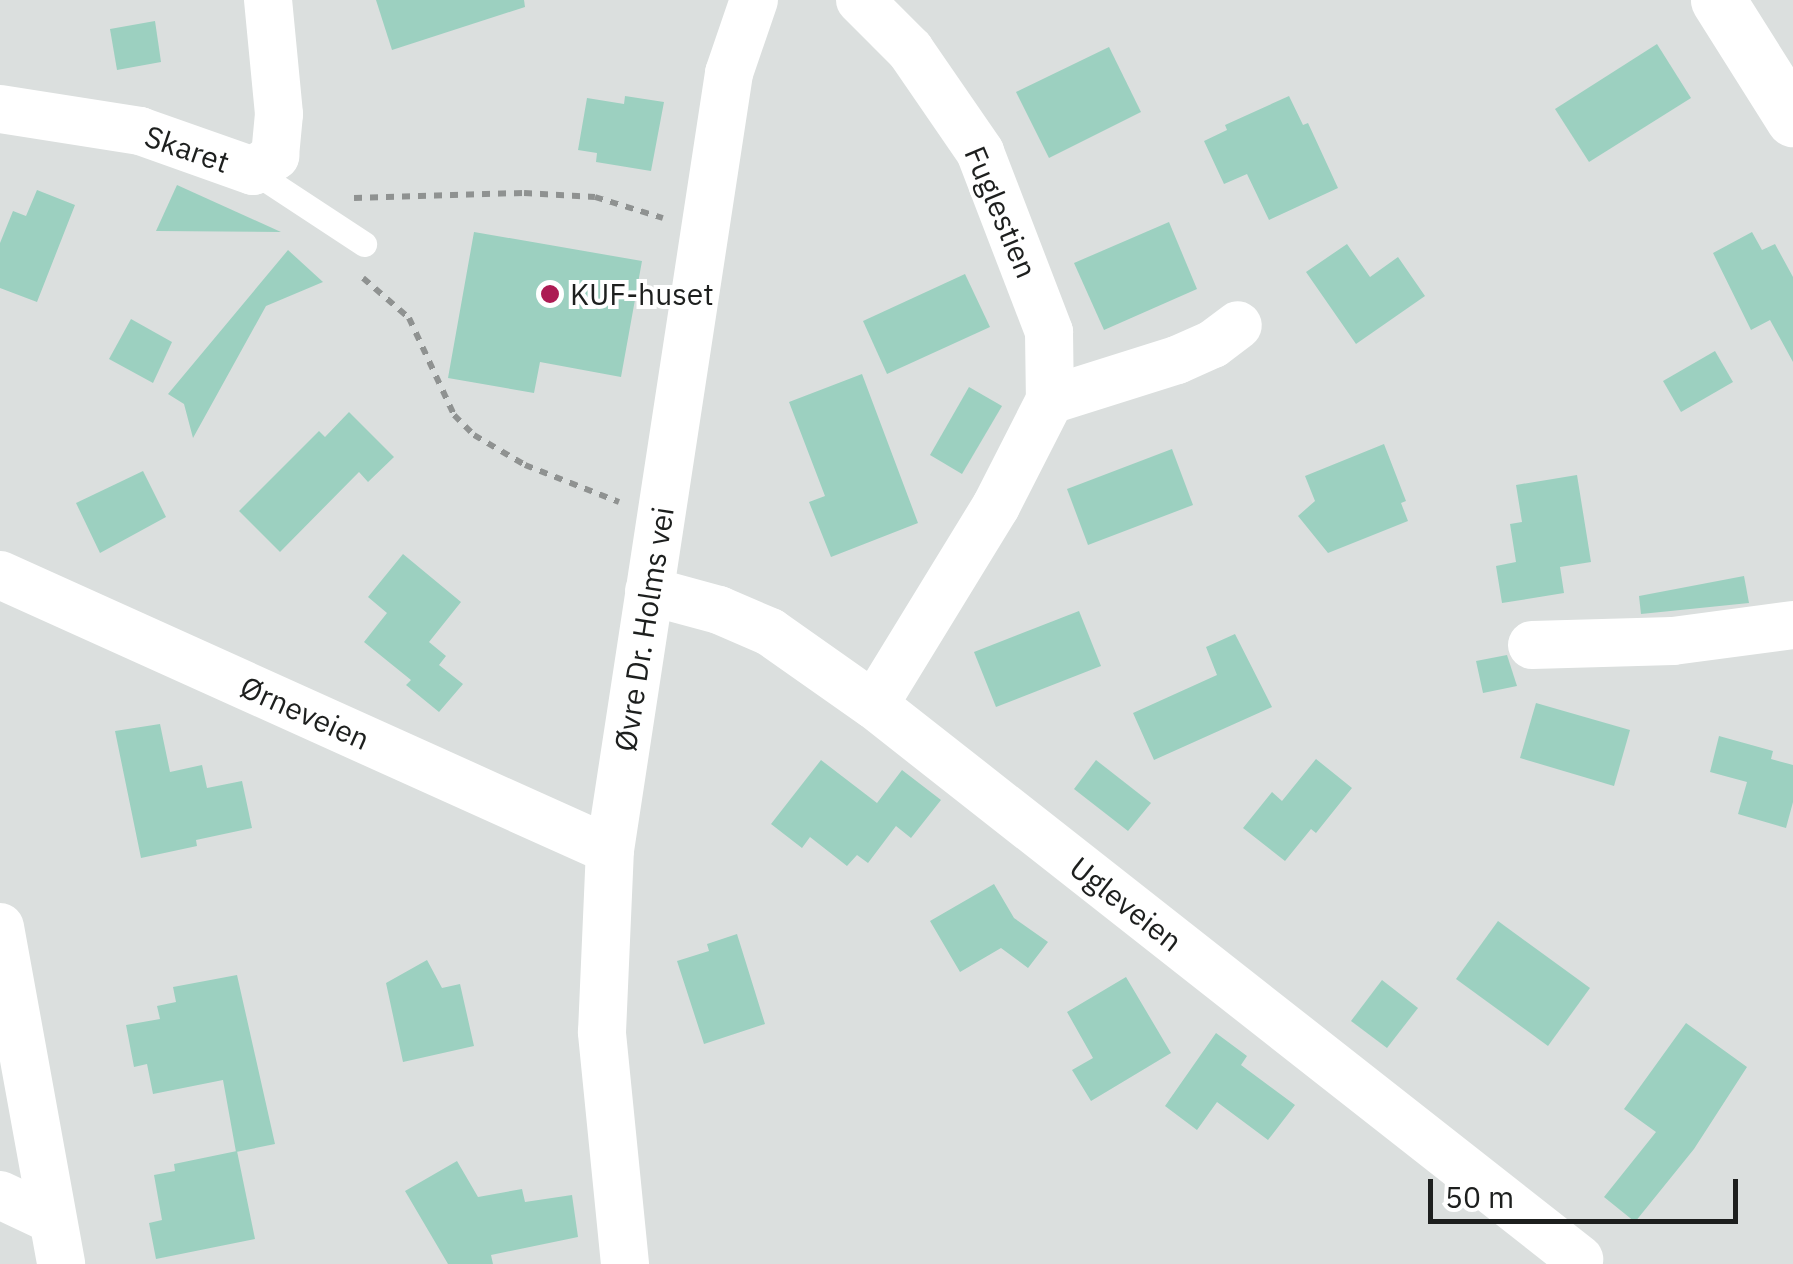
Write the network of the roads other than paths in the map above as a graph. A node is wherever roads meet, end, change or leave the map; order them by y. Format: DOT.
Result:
graph roads {
  1 [pos="268,0"];
  2 [pos="754,0"];
  3 [pos="860,0"];
  4 [pos="1718,0"];
  5 [pos="0,109"];
  6 [pos="1793,119"];
  7 [pos="253,171"];
  8 [pos="364,244"];
  9 [pos="1238,325"];
  10 [pos="1050,400"];
  11 [pos="0,576"];
  12 [pos="649,591"];
  13 [pos="1793,625"];
  14 [pos="1532,644"];
  15 [pos="874,705"];
  16 [pos="610,850"];
  17 [pos="0,927"];
  18 [pos="0,1195"];
  19 [pos="50,1218"];
  20 [pos="1579,1259"];
  21 [pos="61,1264"];
  22 [pos="625,1264"];
  1 -- 7 [label="street, Skaret"];
  2 -- 12 [label="street, Øvre Dr. Holms vei"];
  3 -- 10 [label="street, Fuglestien"];
  4 -- 6 [label="main road"];
  5 -- 7 [label="street, Skaret"];
  7 -- 8 [label="lane"];
  9 -- 10 [label="street"];
  10 -- 15 [label="street, Fuglestien"];
  11 -- 16 [label="street, Ørneveien"];
  12 -- 15 [label="street, Ugleveien"];
  12 -- 16 [label="street, Øvre Dr. Holms vei"];
  13 -- 14 [label="street"];
  15 -- 20 [label="street, Ugleveien"];
  16 -- 22 [label="street, Øvre Dr. Holms vei"];
  17 -- 19 [label="street"];
  18 -- 19 [label="street"];
  19 -- 21 [label="street"];
}
